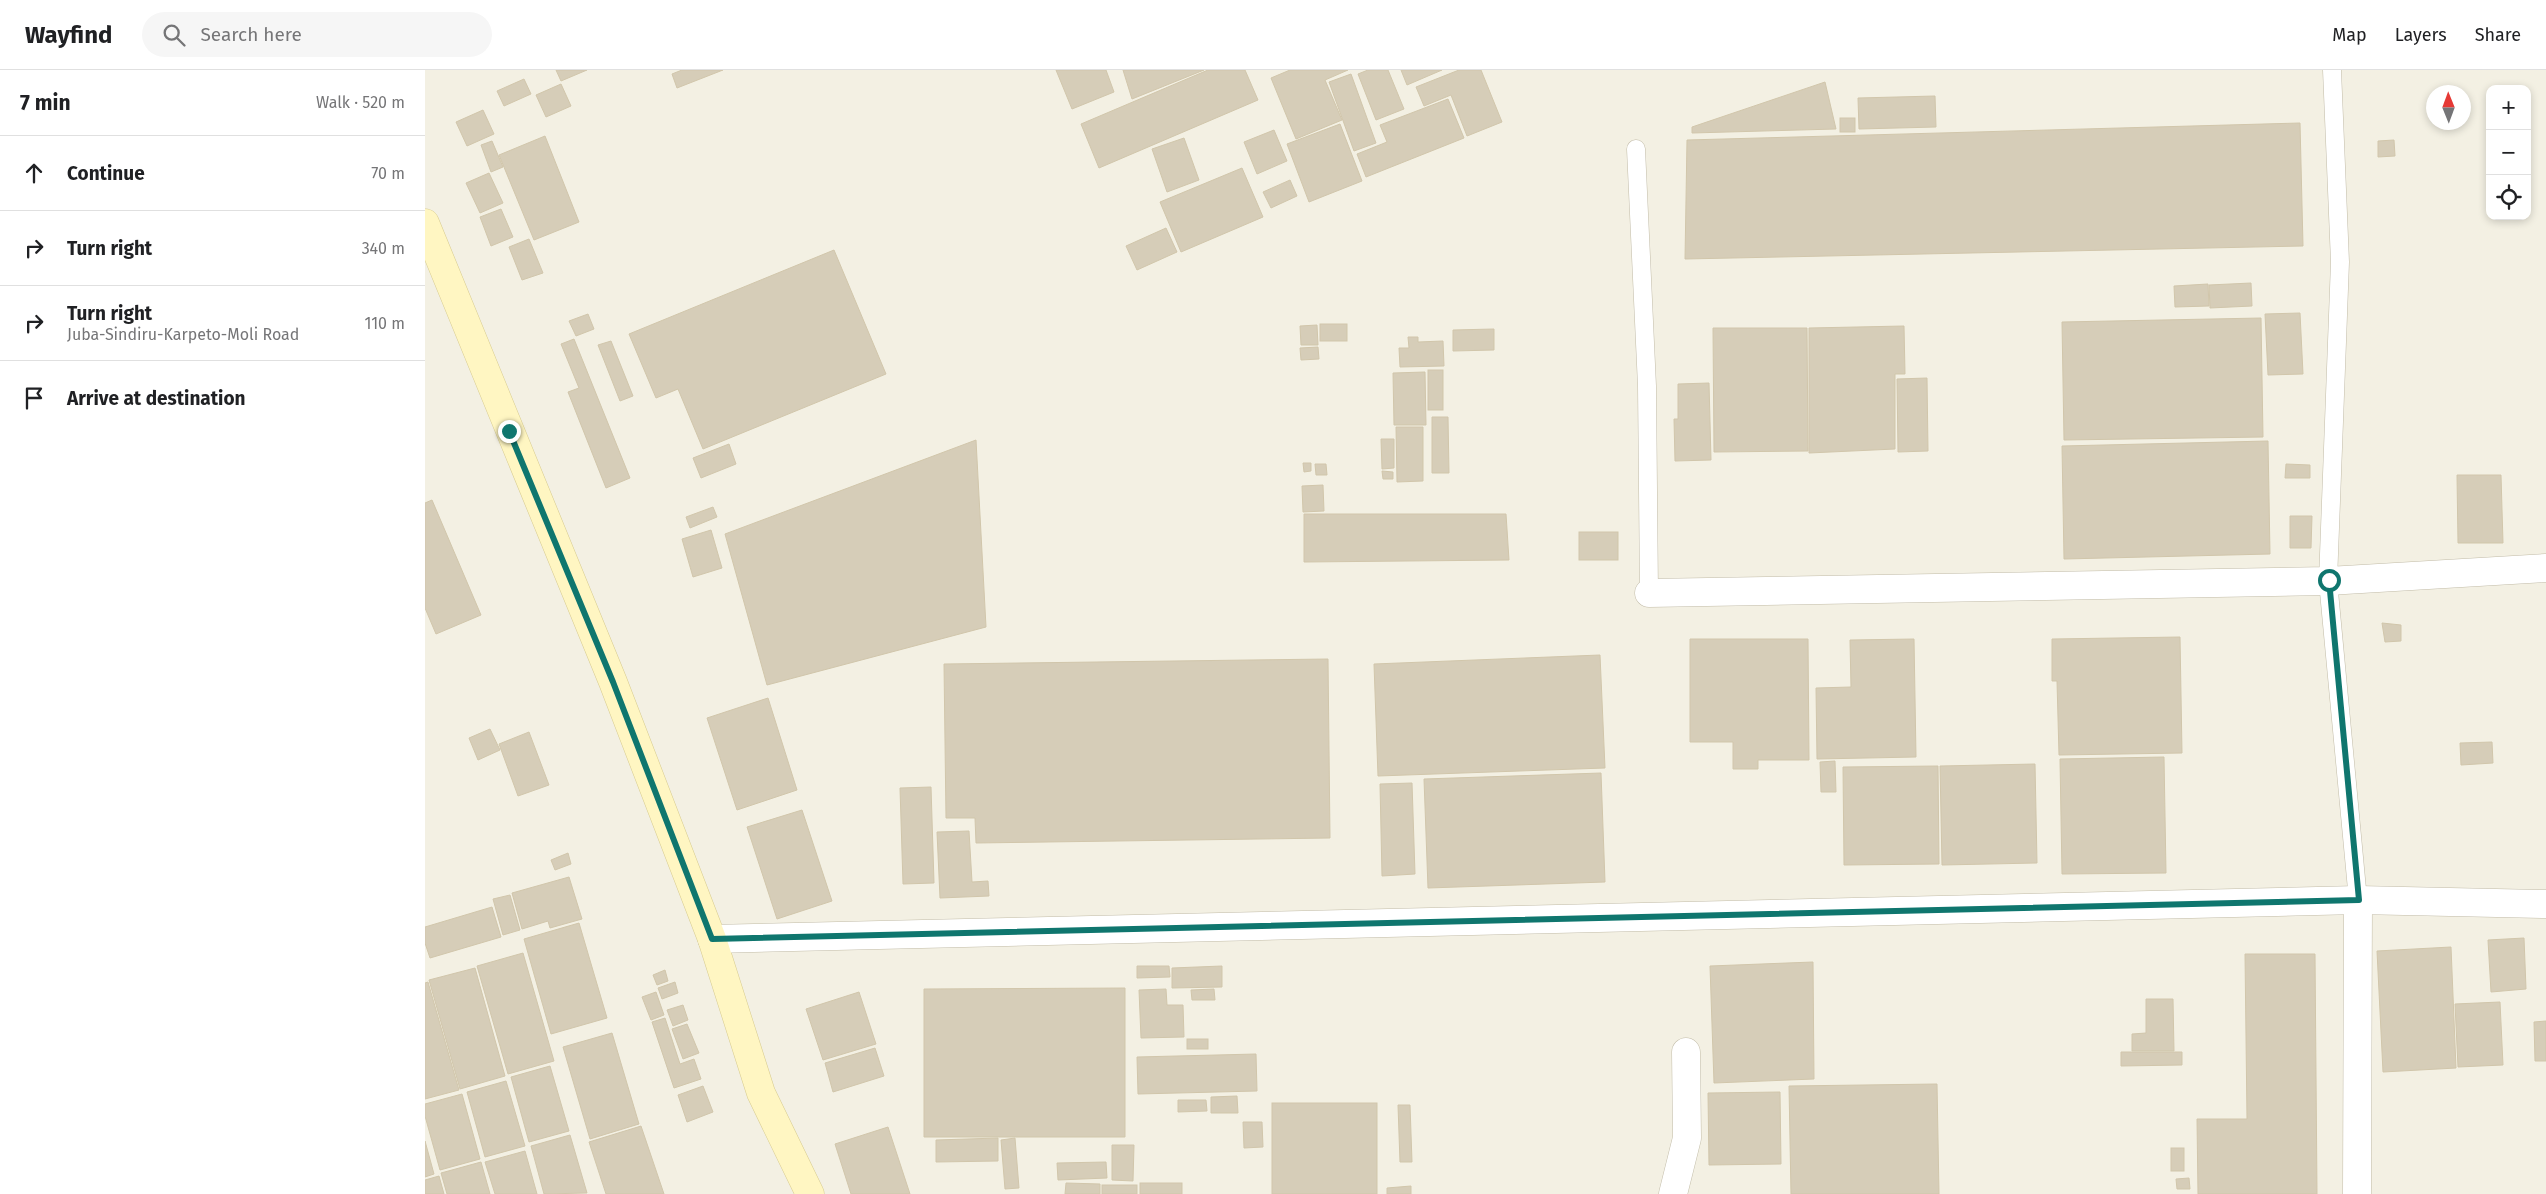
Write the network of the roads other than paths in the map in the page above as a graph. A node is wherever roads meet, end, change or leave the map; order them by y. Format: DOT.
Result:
graph roads {
  1 [pos="2332,70"];
  2 [pos="1635,149"];
  3 [pos="425,223"];
  4 [pos="2546,568"];
  5 [pos="2329,580"];
  6 [pos="1649,593"];
  7 [pos="2359,900"];
  8 [pos="2546,904"];
  9 [pos="712,939"];
  10 [pos="1686,1052"];
  11 [pos="810,1194"];
  12 [pos="1673,1194"];
  13 [pos="2357,1194"];
  1 -- 5 [label="lane"];
  2 -- 6 [label="lane"];
  3 -- 9 [label="main road"];
  4 -- 5 [label="street"];
  5 -- 6 [label="street"];
  5 -- 7 [label="lane"];
  7 -- 8 [label="street"];
  7 -- 9 [label="street"];
  7 -- 13 [label="street"];
  9 -- 11 [label="main road"];
  10 -- 12 [label="street"];
}
